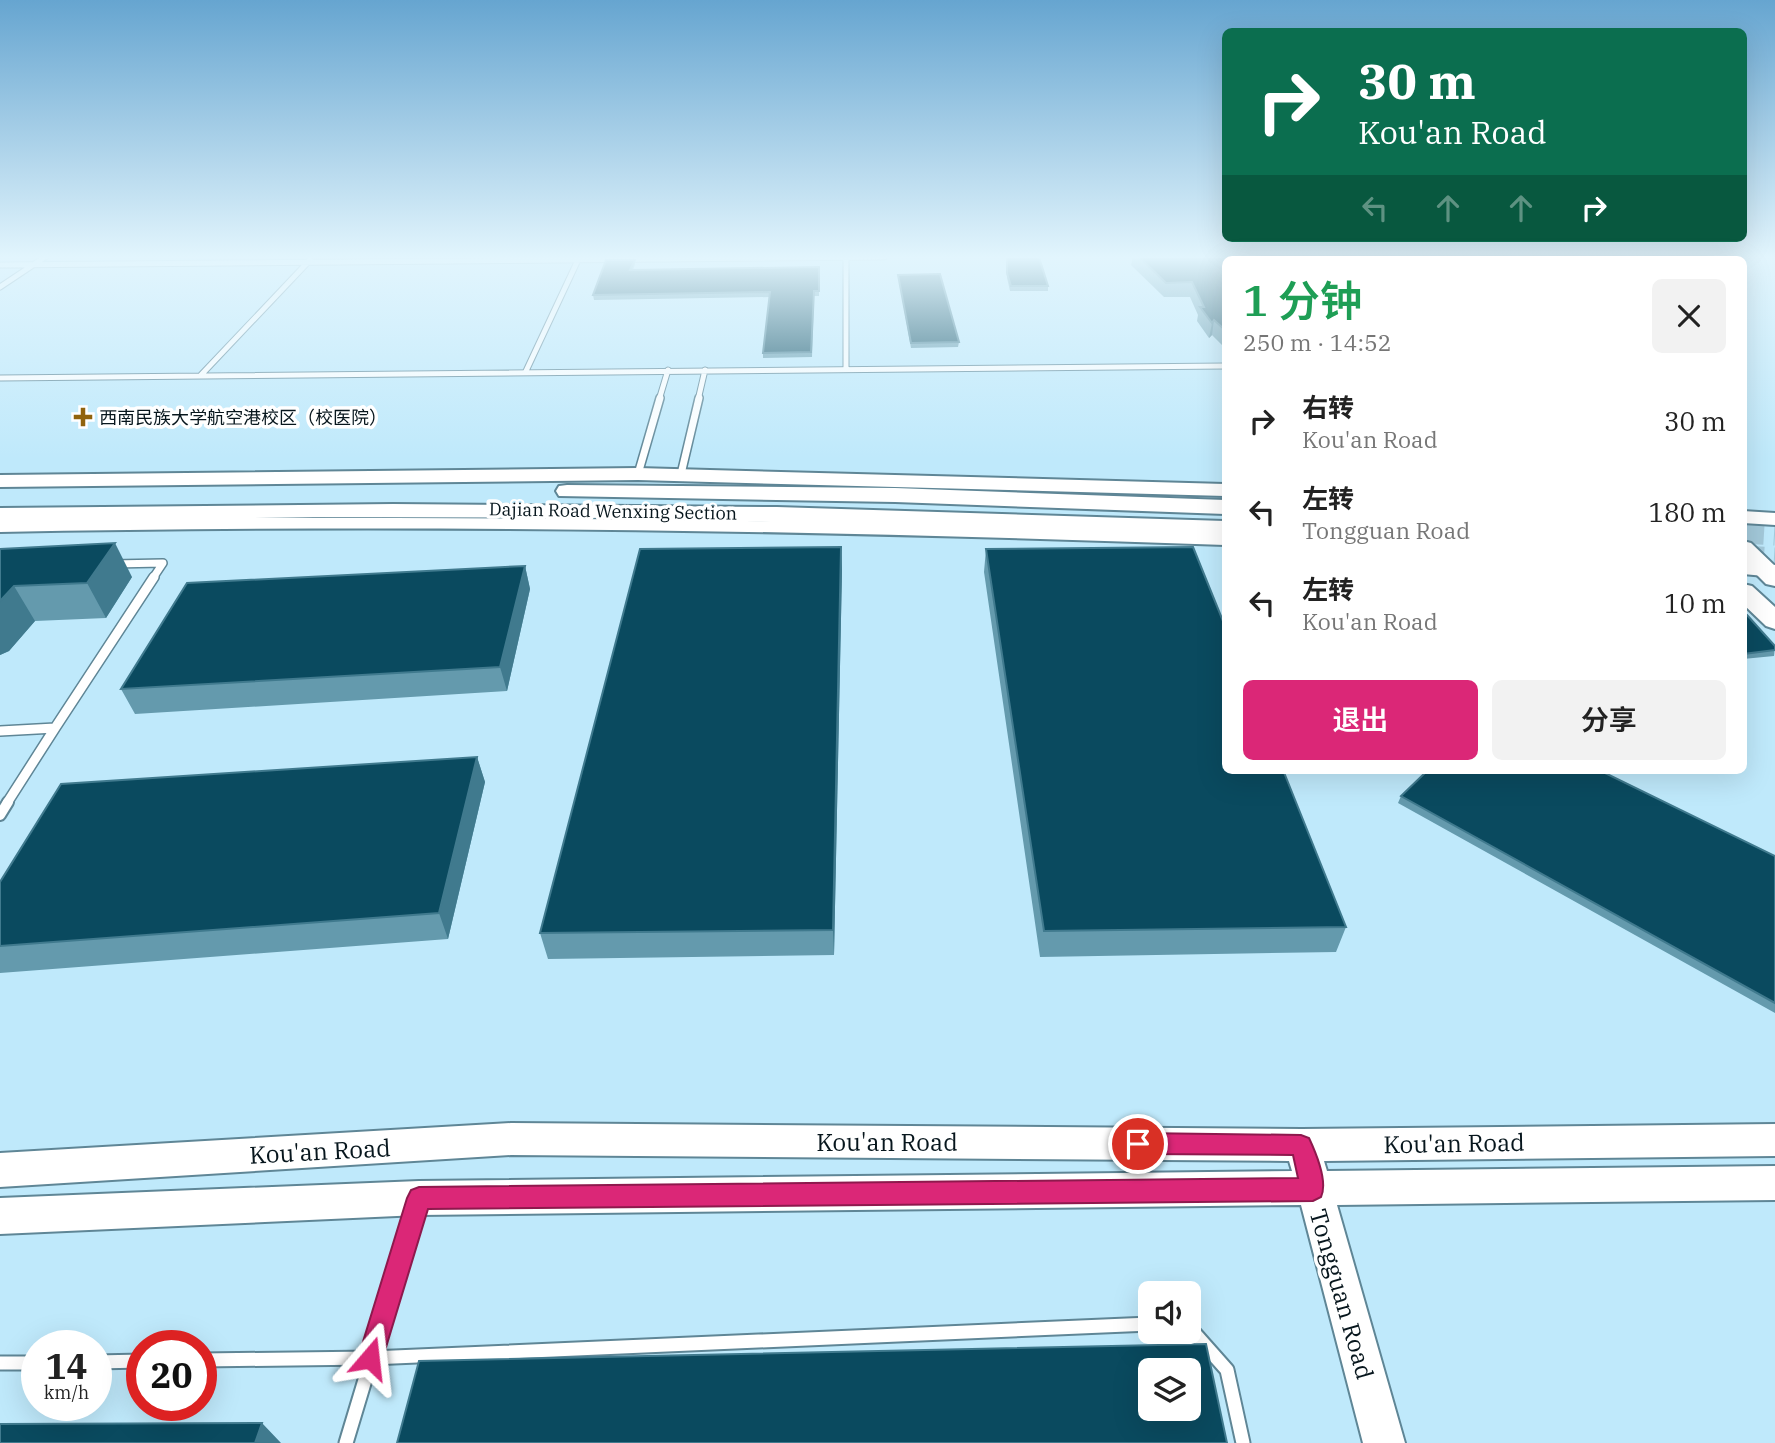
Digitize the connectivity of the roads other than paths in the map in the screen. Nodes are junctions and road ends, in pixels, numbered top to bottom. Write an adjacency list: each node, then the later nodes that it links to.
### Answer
1 (249, 324): 9 (lane)
2 (548, 324): 8 (lane)
3 (846, 324): 5 (lane)
4 (1222, 366): 5 (lane)
5 (846, 369): 7 (lane)
6 (668, 370): 7 (lane); 8 (lane); 11 (lane)
7 (705, 370): 12 (lane)
8 (526, 371): 9 (lane)
9 (201, 375): 10 (lane)
10 (0, 378)
11 (638, 474): 12 (street); 13 (street)
12 (681, 474): 14 (street)
13 (0, 481)
14 (1222, 490)
15 (0, 497): 16 (main road, Dajian Road Wenxing Section)
16 (1222, 507)
17 (0, 515): 21 (main road, Dajian Road Wenxing Section)
18 (1747, 517): 19 (street)
19 (1775, 519)
20 (0, 526): 22 (street)
21 (1222, 528)
22 (1222, 539)
23 (1747, 552): 25 (main road)
24 (109, 564): 28 (lane)
25 (1765, 572)
26 (1747, 595): 27 (main road)
27 (1775, 621)
28 (55, 728): 29 (lane); 30 (lane)
29 (0, 731)
30 (0, 815)
31 (1775, 1140): 32 (street, Kou'an Road)
32 (1301, 1145): 33 (street, Kou'an Road); 35 (street, Tongguan Road)
33 (0, 1170)
34 (1775, 1183): 35 (street, Kou'an Road)
35 (1313, 1189): 36 (street, Kou'an Road); 46 (street, Tongguan Road)
36 (419, 1198): 37 (street, Kou'an Road); 40 (lane)
37 (0, 1216)
38 (1138, 1325): 40 (lane)
39 (1201, 1341): 45 (lane)
40 (370, 1358): 41 (lane); 44 (lane)
41 (217, 1360)
42 (0, 1363): 43 (lane)
43 (21, 1363)
44 (346, 1443)
45 (1243, 1443)
46 (1384, 1443)

